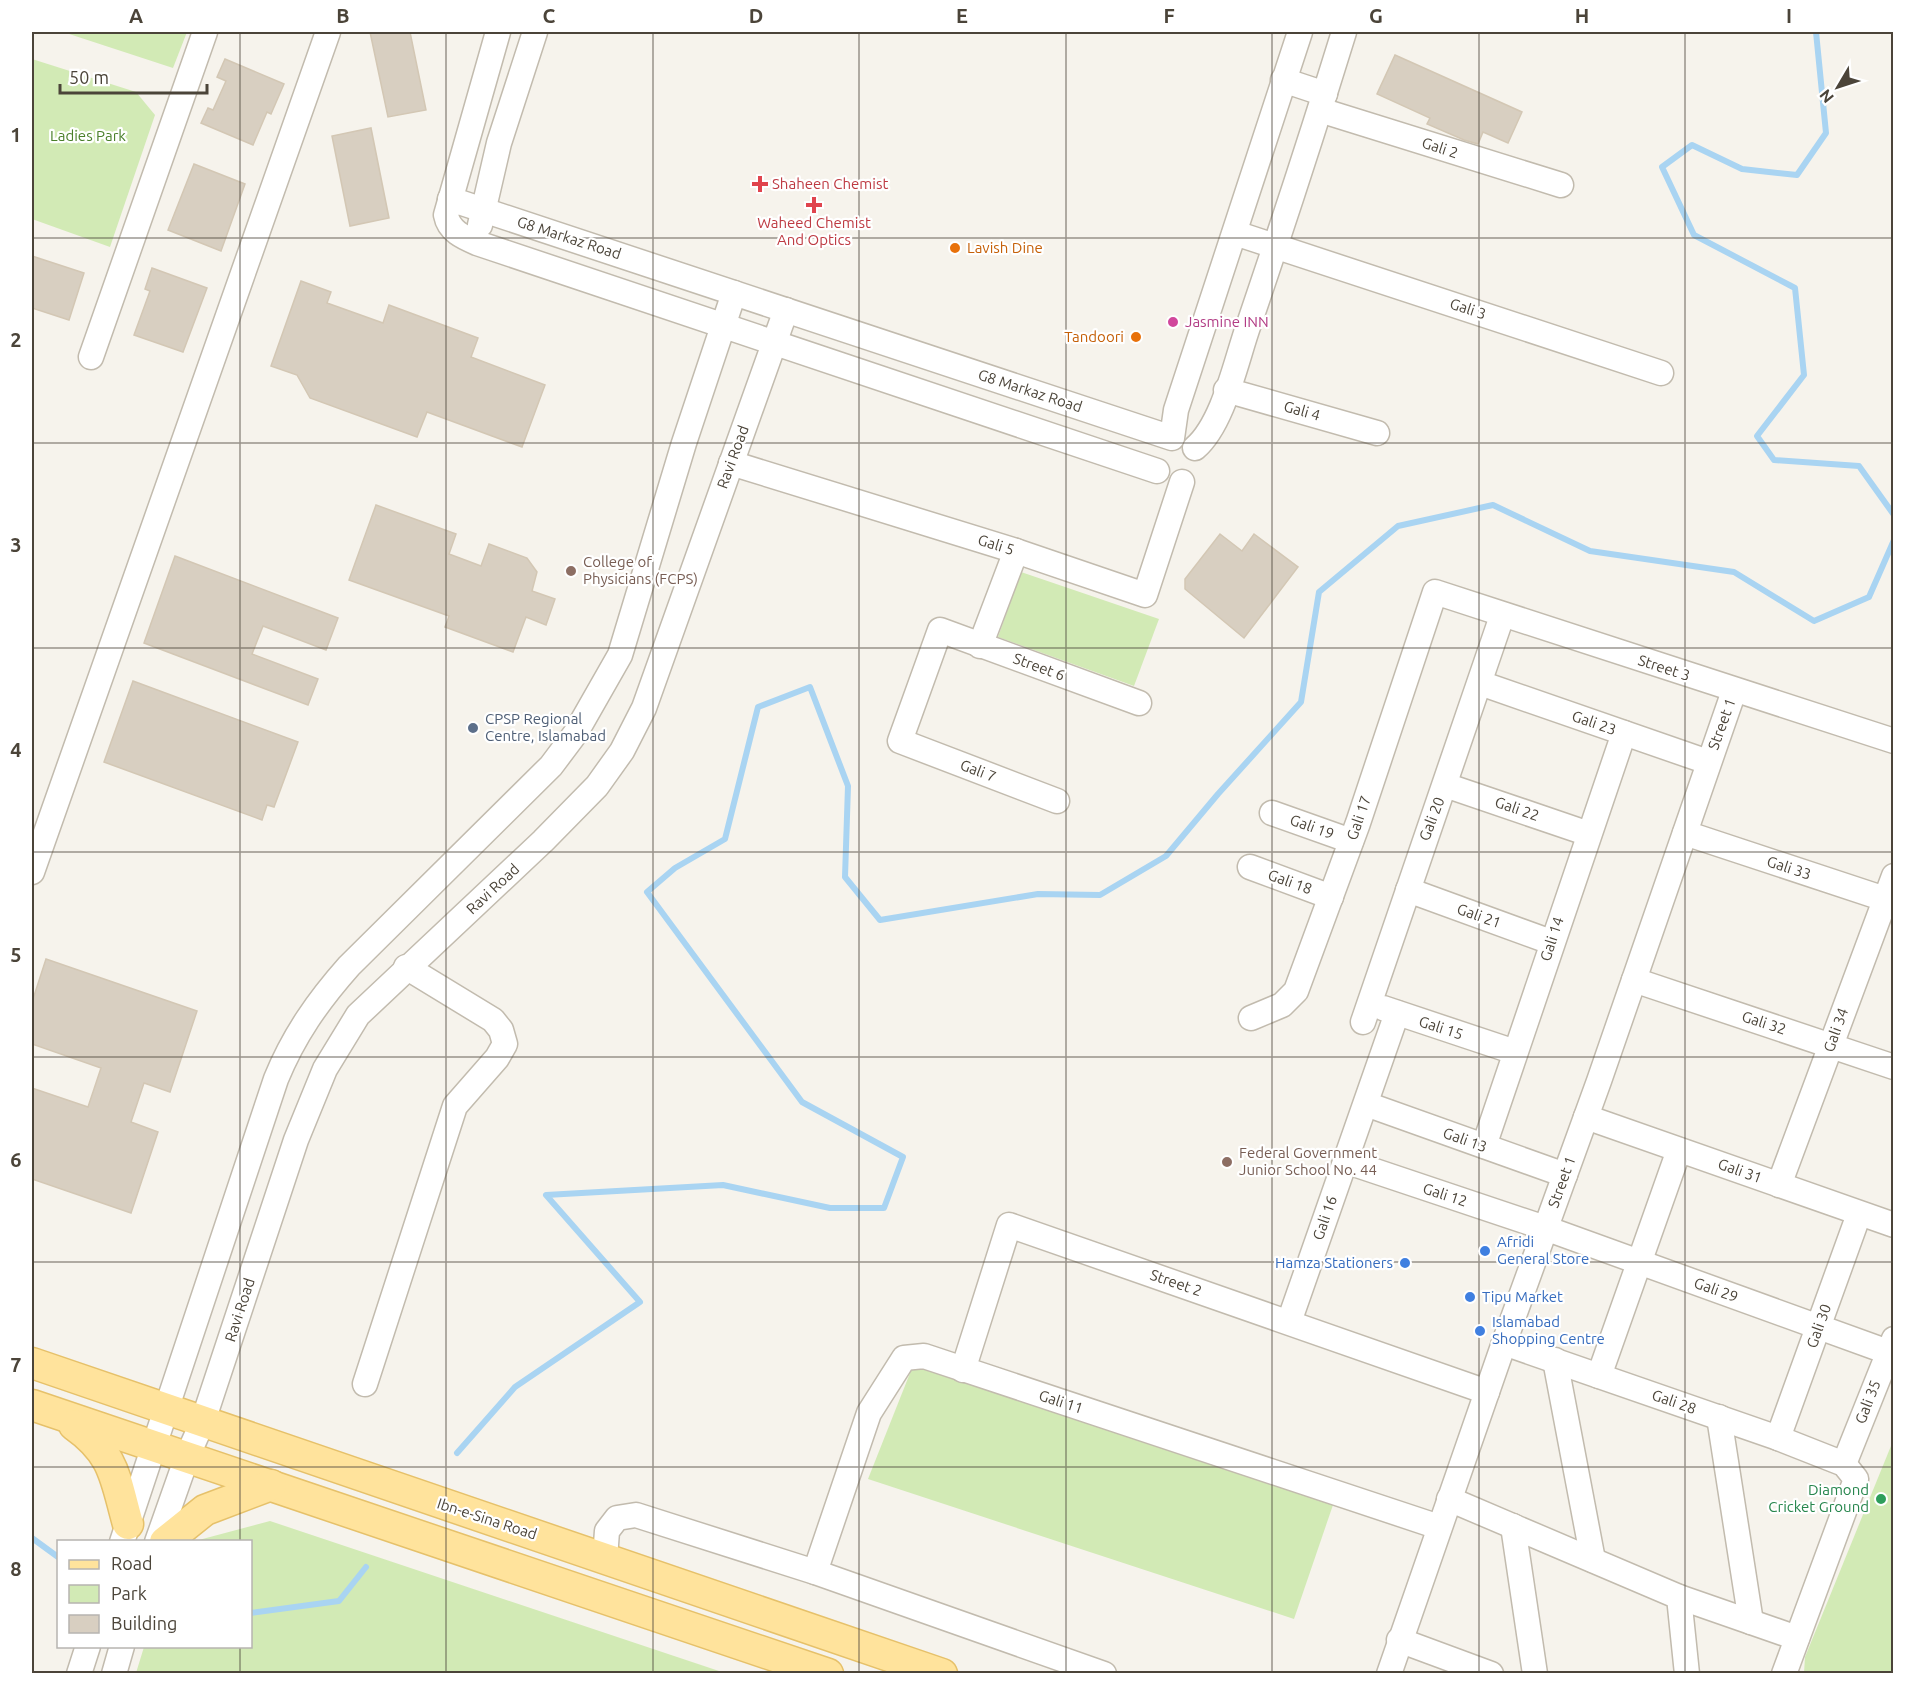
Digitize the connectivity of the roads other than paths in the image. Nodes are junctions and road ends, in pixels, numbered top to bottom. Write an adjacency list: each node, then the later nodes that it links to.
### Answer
1 (205, 32): 19 (street)
2 (328, 32): 46 (street)
3 (498, 32): 10 (street)
4 (535, 32): 11 (street)
5 (1300, 32): 7 (street)
6 (1344, 32): 8 (street)
7 (1283, 80): 8 (street, Gali 2); 12 (street)
8 (1322, 102): 9 (street, Gali 2); 14 (street)
9 (1561, 185)
10 (450, 199): 11 (street, G8 Markaz Road); 13 (street)
11 (483, 210): 13 (street); 15 (street, G8 Markaz Road)
12 (1235, 232): 14 (street, Gali 3); 23 (street)
13 (477, 243): 17 (street)
14 (1275, 247): 20 (street, Gali 3); 21 (street)
15 (734, 293): 16 (street, G8 Markaz Road); 17 (street)
16 (786, 310): 18 (street, Ravi Road); 23 (street, G8 Markaz Road)
17 (723, 325): 18 (street); 82 (street)
18 (775, 344): 25 (street, Ravi Road); 26 (street)
19 (91, 357)
20 (1661, 373)
21 (1226, 390): 22 (street, Gali 4); 24 (street)
22 (1377, 433)
23 (1172, 438): 24 (street); 26 (street)
24 (1195, 448): 27 (street)
25 (731, 463): 28 (street, Gali 5); 52 (street, Ravi Road)
26 (1157, 471): 27 (street)
27 (1182, 482): 28 (street, Gali 5)
28 (1016, 551): 31 (street)
29 (1435, 592): 30 (street, Street 3); 44 (street, Gali 17)
30 (1502, 616): 32 (street, Gali 20); 33 (street, Street 3)
31 (980, 646): 34 (street, Street 6); 36 (street, Street 6)
32 (1480, 683): 35 (street, Gali 23); 39 (street, Gali 20)
33 (1734, 691): 37 (street, Street 3); 38 (street, Street 1)
34 (1139, 703)
35 (1624, 733): 38 (street, Gali 23); 43 (street, Gali 14)
36 (900, 741): 40 (street, Gali 7)
37 (1893, 741)
38 (1708, 762): 42 (street, Street 1)
39 (1445, 785): 43 (street, Gali 22); 48 (street, Gali 20)
40 (1057, 801)
41 (1272, 813): 44 (street, Gali 19)
42 (1685, 833): 50 (street, Gali 33); 53 (street, Street 1)
43 (1589, 834): 51 (street, Gali 14)
44 (1351, 841): 49 (street, Gali 17)
45 (1250, 867): 49 (street, Gali 18)
46 (32, 872)
47 (1893, 876): 50 (street, Gali 34)
48 (1408, 890): 51 (street, Gali 21); 54 (street, Gali 20)
49 (1331, 897): 56 (street, Gali 17)
50 (1889, 901): 57 (street, Gali 34)
51 (1551, 942): 58 (street, Gali 14)
52 (406, 967): 79 (street); 84 (street, Ravi Road)
53 (1634, 980): 57 (street, Gali 32); 61 (street, Street 1)
54 (1365, 1013): 55 (street, Gali 15)
55 (1397, 1013): 58 (street, Gali 15); 60 (street, Gali 16)
56 (1251, 1018)
57 (1830, 1046): 59 (street, Gali 32); 66 (street, Gali 34)
58 (1515, 1052): 62 (street, Gali 14)
59 (1893, 1067)
60 (1366, 1104): 62 (street, Gali 13); 64 (street, Gali 16)
61 (1587, 1117): 63 (street, Gali 31); 65 (street, Street 1)
62 (1484, 1146): 65 (street, Gali 13)
63 (1679, 1150): 66 (street, Gali 31); 70 (street)
64 (1345, 1161): 69 (street, Gali 12); 71 (street, Gali 16)
65 (1565, 1175): 69 (street, Street 1)
66 (1779, 1185): 67 (street, Gali 31)
67 (1859, 1214): 68 (street, Gali 31); 72 (street, Gali 30)
68 (1893, 1225)
69 (1545, 1228): 70 (street, Gali 29); 73 (street, Street 1)
70 (1639, 1263): 72 (street, Gali 29); 78 (street)
71 (1289, 1322): 77 (street, Street 2); 80 (street, Street 2)
72 (1819, 1327): 74 (street, Gali 29); 85 (street, Gali 30)
73 (1504, 1342): 75 (street, Gali 28); 80 (street, Street 1)
74 (1891, 1346): 88 (street, Gali 35)
75 (1555, 1360): 78 (street, Gali 28); 97 (street)
76 (32, 1363): 82 (main road, Ibn-e-Sina Road)
77 (963, 1370): 92 (street, Gali 11); 98 (street, Gali 11)
78 (1599, 1376): 83 (street, Gali 28)
79 (365, 1384)
80 (1487, 1392): 90 (street, Street 1)
81 (45, 1409): 86 (main road); 93 (main road)
82 (167, 1410): 84 (main road, Ibn-e-Sina Road); 86 (street)
83 (1719, 1418): 85 (street, Gali 28); 100 (street)
84 (203, 1421): 87 (street, Ravi Road); 96 (main road, Ibn-e-Sina Road)
85 (1778, 1438): 88 (street, Gali 28)
86 (153, 1447): 87 (main road); 93 (street)
87 (187, 1457): 89 (main road); 94 (street, Ravi Road)
88 (1844, 1464): 101 (street)
89 (271, 1485): 95 (main road); 107 (main road)
90 (1449, 1499): 91 (street); 92 (street, Street 1)
91 (1513, 1526): 97 (street); 112 (street)
92 (1439, 1527): 102 (street, Street 1)
93 (125, 1533)
94 (158, 1540)
95 (168, 1540)
96 (605, 1558): 98 (street); 108 (main road, Ibn-e-Sina Road)
97 (1593, 1560): 99 (street)
98 (815, 1572): 109 (street)
99 (1679, 1597): 100 (street); 113 (street)
100 (1751, 1622): 101 (street)
101 (1797, 1638): 114 (street)
102 (1400, 1640): 110 (street, Street 1); 111 (street)
103 (88, 1648): 105 (street)
104 (122, 1648): 106 (street)
105 (79, 1674)
106 (114, 1674)
107 (828, 1674)
108 (942, 1674)
109 (1104, 1674)
110 (1389, 1674)
111 (1491, 1674)
112 (1535, 1674)
113 (1687, 1674)
114 (1784, 1674)

